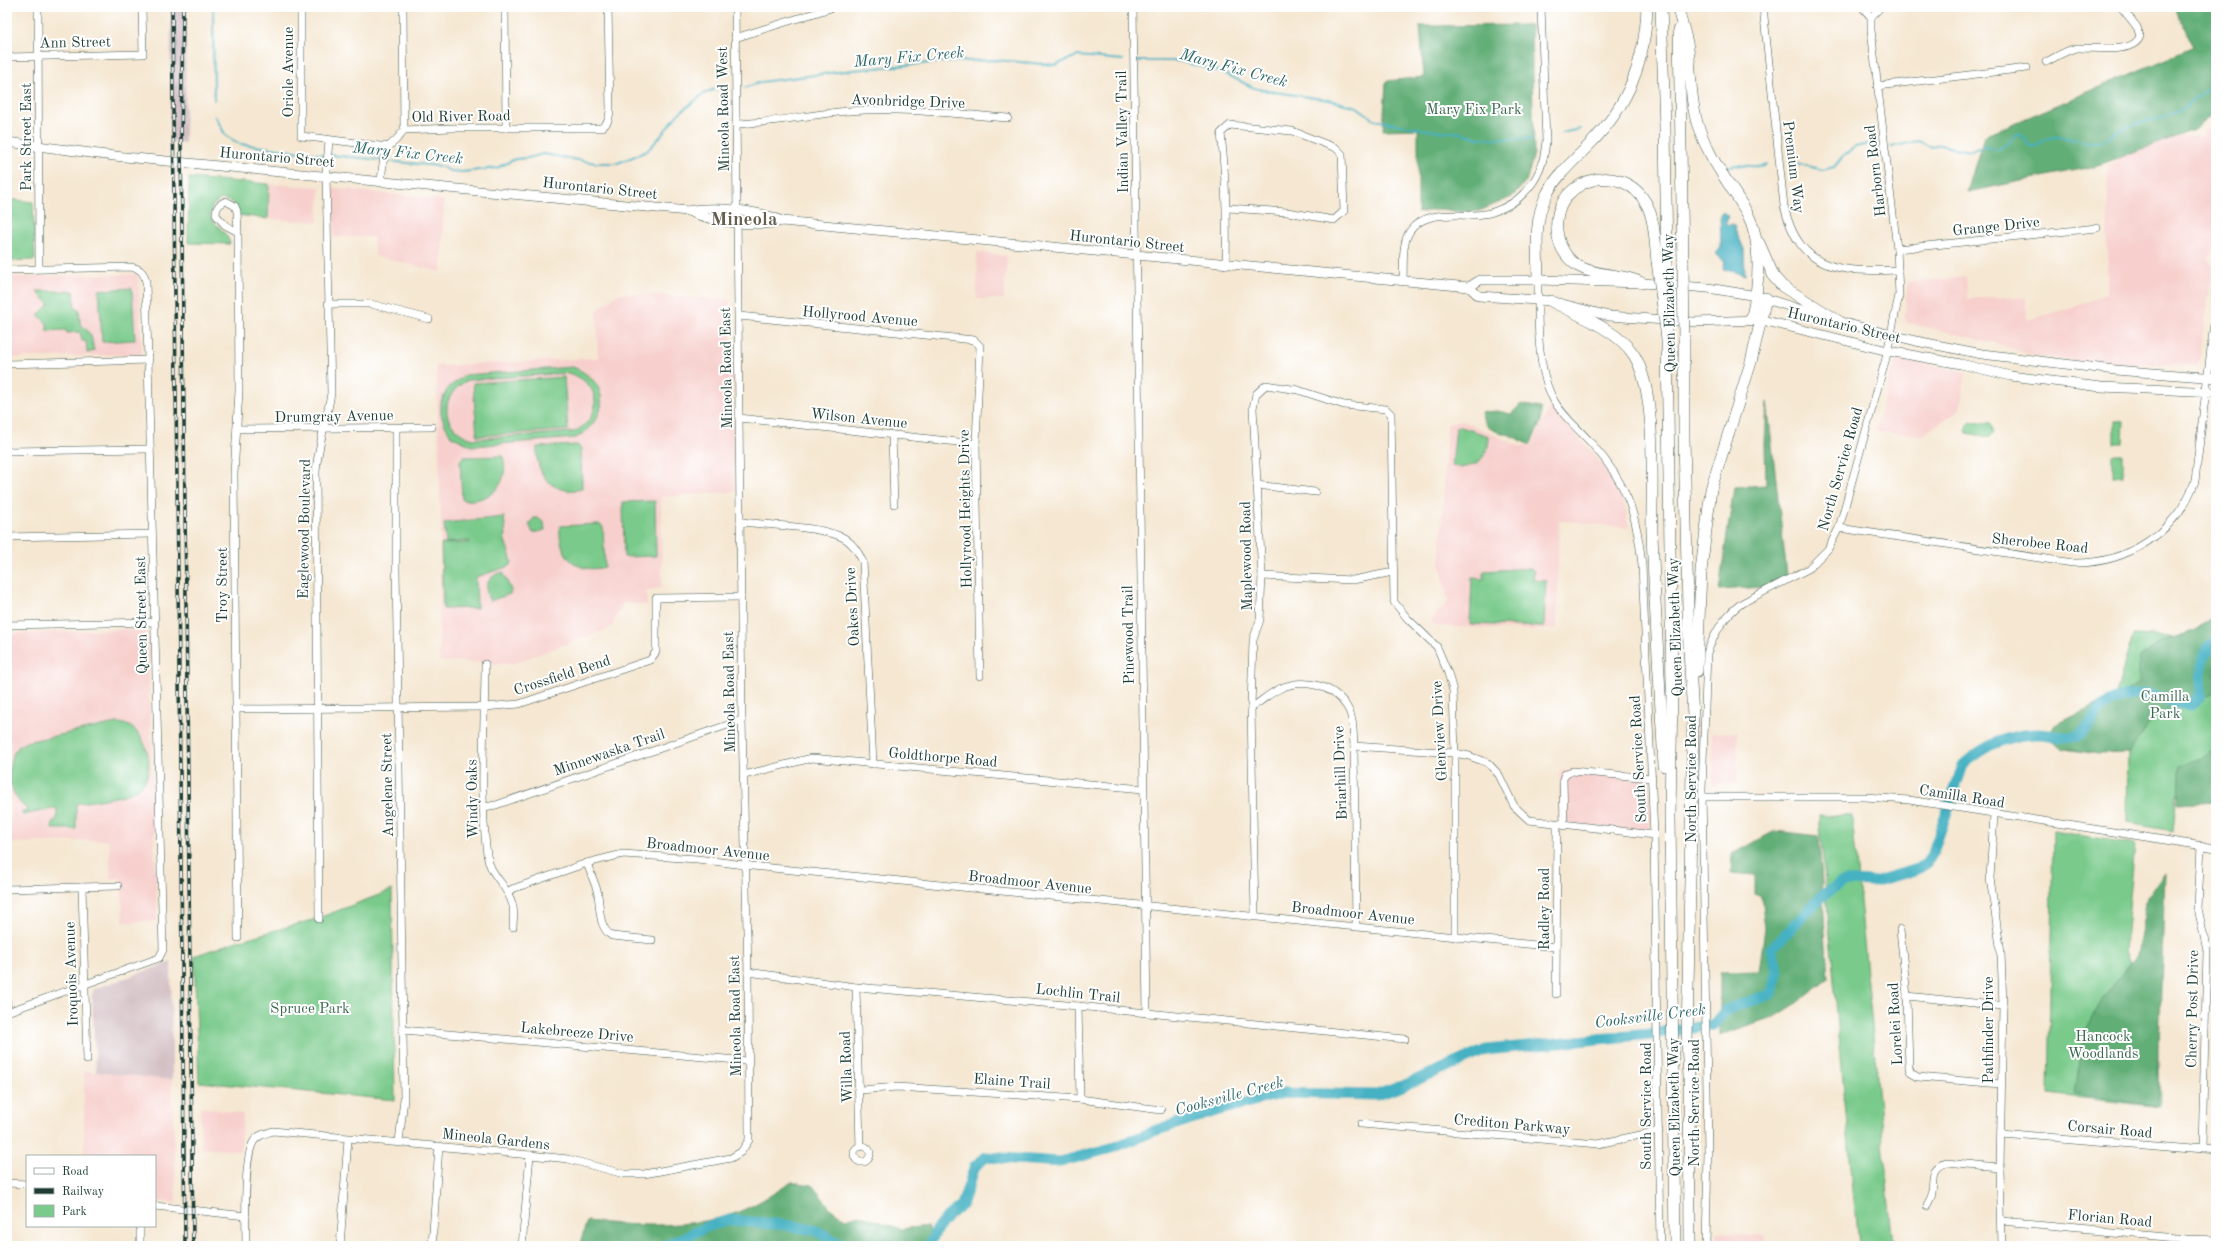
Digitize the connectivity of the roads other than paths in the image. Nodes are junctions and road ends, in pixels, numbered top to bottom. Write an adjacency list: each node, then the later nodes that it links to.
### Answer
1 (38, 7): 20 (street, Park Street East)
2 (142, 7): 20 (street, Ann Street)
3 (301, 7): 29 (street, Oriole Avenue)
4 (403, 7): 28 (street)
5 (505, 7): 27 (street)
6 (608, 7): 27 (street, Old River Road)
7 (735, 7): 19 (street, Mineola Road West)
8 (834, 7): 19 (street)
9 (1133, 7): 44 (street, Indian Valley Trail)
10 (1541, 7): 51 (street)
11 (1647, 7): 50 (highway)
12 (1661, 7): 45 (highway, Queen Elizabeth Way)
13 (1763, 7): 49 (street, Premium Way)
14 (1862, 7): 18 (street)
15 (1881, 7): 18 (street)
16 (2121, 7): 22 (street)
17 (1679, 10): 42 (highway); 100 (highway, Queen Elizabeth Way, bridge)
18 (1872, 17): 24 (street, Harborn Road)
19 (735, 38): 26 (street, Mineola Road West)
20 (39, 56): 21 (street, Ann Street); 31 (street, Park Street East)
21 (7, 57)
22 (2046, 62)
23 (2027, 68): 24 (street)
24 (1877, 86): 43 (street, Harborn Road)
25 (1008, 118): 26 (street, Avonbridge Drive)
26 (736, 124): 37 (street, Mineola Road West)
27 (506, 128): 28 (street, Old River Road)
28 (404, 130): 32 (street, Old River Road)
29 (329, 141): 32 (street); 33 (street, Eaglewood Boulevard)
30 (7, 142): 31 (main road, Hurontario Street)
31 (40, 146): 33 (main road, Hurontario Street); 47 (street, Park Street East)
32 (384, 146): 34 (street)
33 (326, 176): 34 (main road, Hurontario Street); 57 (street, Eaglewood Boulevard)
34 (381, 181): 36 (main road, Hurontario Street)
35 (1228, 208): 35 (street); 46 (street)
36 (688, 211): 37 (main road, Hurontario Street); 39 (main road, Hurontario Street)
37 (737, 212): 38 (main road, Hurontario Street); 39 (street, Mineola Road West)
38 (782, 221): 39 (main road, Hurontario Street); 44 (main road, Hurontario Street)
39 (737, 222): 59 (street, Mineola Road East)
40 (2097, 228): 43 (street, Grange Drive)
41 (238, 232): 76 (street, Troy Street)
42 (1753, 232): 54 (highway); 62 (highway)
43 (1897, 249): 49 (street, Harborn Road)
44 (1136, 256): 46 (main road, Hurontario Street); 107 (street, Pinewood Trail)
45 (1662, 263): 52 (highway); 111 (highway, Queen Elizabeth Way, bridge)
46 (1226, 265): 51 (main road, Hurontario Street)
47 (39, 268): 48 (street); 66 (street, Queen Street East)
48 (7, 270)
49 (1898, 270): 63 (street, Harborn Road)
50 (1538, 280): 52 (main road, Hurontario Street); 53 (main road, Hurontario Street); 55 (street, South Service Road)
51 (1403, 281): 53 (main road, Hurontario Street)
52 (1642, 283): 54 (main road, Hurontario Street)
53 (1469, 287): 55 (main road, Hurontario Street)
54 (1762, 297): 61 (highway); 62 (main road, Hurontario Street)
55 (1538, 300): 56 (main road, Hurontario Street); 106 (street, South Service Road)
56 (1551, 301): 61 (main road, Hurontario Street); 111 (highway)
57 (328, 304): 60 (street); 74 (street, Eaglewood Boulevard)
58 (2216, 307): 68 (street, Sherobee Road)
59 (739, 316): 64 (street, Hollyrood Avenue); 71 (street, Mineola Road East)
60 (429, 319)
61 (1756, 320): 65 (main road, Hurontario Street); 100 (highway)
62 (1840, 322): 63 (main road, Hurontario Street)
63 (1891, 335): 65 (street, North Service Road); 68 (main road, Hurontario Street)
64 (978, 342): 78 (street, Hollyrood Heights Drive)
65 (1888, 351): 69 (main road, Hurontario Street); 85 (street, North Service Road)
66 (149, 360): 67 (street); 79 (street, Queen Street East)
67 (7, 364)
68 (2212, 377): 69 (street, Sherobee Road)
69 (2206, 391): 70 (main road, Hurontario Street); 85 (street, Sherobee Road)
70 (2216, 392)
71 (739, 418): 77 (street, Wilson Avenue); 84 (street, Mineola Road East)
72 (1392, 422): 81 (street, Maplewood Road); 88 (street, Glenview Drive)
73 (432, 427): 75 (street, Drumgray Avenue)
74 (323, 428): 75 (street, Drumgray Avenue); 76 (street, Drumgray Avenue); 97 (street, Eaglewood Boulevard)
75 (396, 428): 95 (street, Angelene Street)
76 (237, 429): 99 (street, Troy Street)
77 (892, 435): 78 (street, Wilson Avenue); 83 (street)
78 (976, 444): 94 (street, Hollyrood Heights Drive)
79 (150, 449): 80 (street); 86 (street, Queen Street East)
80 (7, 451)
81 (1257, 485): 82 (street); 89 (street, Maplewood Road)
82 (1315, 492)
83 (894, 504)
84 (740, 522): 90 (street, Mineola Road East); 104 (street, Oakes Drive)
85 (1839, 528): 108 (street, North Service Road)
86 (152, 534): 87 (street); 91 (street, Queen Street East)
87 (7, 537)
88 (1393, 572): 89 (street); 103 (street, Glenview Drive)
89 (1262, 576): 98 (street, Maplewood Road)
90 (741, 597): 96 (street, Crossfield Bend); 101 (street, Mineola Road East)
91 (154, 622): 92 (street); 133 (street, Queen Street East)
92 (7, 625)
93 (485, 664): 96 (street, Windy Oaks)
94 (980, 676)
95 (399, 707): 96 (street, Crossfield Bend); 97 (street, Crossfield Bend); 142 (street, Angelene Street)
96 (485, 707): 109 (street, Windy Oaks)
97 (317, 708): 99 (street, Crossfield Bend); 124 (street, Eaglewood Boulevard)
98 (1251, 708): 102 (street, Briarhill Drive); 123 (street, Maplewood Road)
99 (235, 710): 129 (street, Troy Street)
100 (1693, 716): 178 (highway, Queen Elizabeth Way)
101 (742, 720): 105 (street, Mineola Road East); 109 (street, Minnewaska Trail)
102 (1354, 746): 103 (street); 125 (street, Briarhill Drive)
103 (1455, 753): 112 (street); 128 (street, Glenview Drive)
104 (873, 764): 105 (street, Goldthorpe Road); 107 (street, Goldthorpe Road)
105 (744, 776): 117 (street, Mineola Road East)
106 (1652, 778): 112 (street, Radley Road); 113 (street, South Service Road)
107 (1143, 789): 122 (street, Pinewood Trail)
108 (1702, 797): 110 (street, Camilla Road); 179 (street, North Service Road)
109 (484, 807): 121 (street, Windy Oaks)
110 (1994, 814): 114 (street, Camilla Road); 139 (street, Pathfinder Drive)
111 (1670, 816): 177 (highway, Queen Elizabeth Way)
112 (1561, 825): 113 (street); 131 (street, Radley Road)
113 (1654, 835): 151 (street, South Service Road)
114 (2201, 846): 115 (street, Camilla Road); 157 (street, Cherry Post Drive)
115 (2216, 848)
116 (587, 863): 117 (street, Broadmoor Avenue); 121 (street, Broadmoor Avenue); 130 (street)
117 (744, 866): 122 (street, Broadmoor Avenue); 132 (street, Mineola Road East)
118 (118, 886): 119 (street)
119 (82, 887): 120 (street); 133 (street, Iroquois Avenue)
120 (7, 889)
121 (508, 892): 126 (street, Windy Oaks)
122 (1146, 906): 123 (street, Broadmoor Avenue); 141 (street, Pinewood Trail)
123 (1255, 916): 125 (street, Broadmoor Avenue)
124 (319, 919)
125 (1356, 926): 128 (street, Broadmoor Avenue)
126 (513, 927)
127 (1900, 930): 136 (street, Lorelei Road)
128 (1456, 937): 131 (street, Broadmoor Avenue)
129 (238, 938)
130 (652, 940)
131 (1556, 947): 135 (street, Radley Road)
132 (748, 972): 134 (street, Lochlin Trail); 145 (street, Mineola Road East)
133 (84, 985): 140 (street); 144 (street, Iroquois Avenue)
134 (856, 987): 138 (street, Lochlin Trail); 147 (street, Willa Road)
135 (1556, 994)
136 (1907, 996): 139 (street); 146 (street, Lorelei Road)
137 (7, 1002): 140 (street)
138 (1078, 1006): 141 (street, Lochlin Trail); 148 (street)
139 (2003, 1006): 146 (street, Pathfinder Drive)
140 (7, 1012)
141 (1147, 1013): 143 (street, Lochlin Trail)
142 (403, 1030): 145 (street, Lakebreeze Drive); 154 (street, Angelene Street)
143 (1405, 1039)
144 (87, 1060)
145 (748, 1061): 160 (street, Mineola Road East)
146 (2001, 1084): 152 (street, Pathfinder Drive)
147 (860, 1090): 148 (street, Elaine Trail); 156 (street, Willa Road)
148 (1080, 1099): 149 (street, Elaine Trail)
149 (1161, 1110)
150 (1361, 1124): 151 (street, Crediton Parkway)
151 (1659, 1131): 176 (street, South Service Road)
152 (2001, 1133): 157 (street, Corsair Road); 161 (street, Pathfinder Drive)
153 (348, 1138): 154 (street, Mineola Gardens); 166 (street, Mineola Gardens); 173 (street)
154 (399, 1142): 155 (street, Mineola Gardens)
155 (438, 1146): 159 (street, Mineola Gardens); 174 (street)
156 (860, 1147)
157 (2202, 1150): 158 (street, Corsair Road)
158 (2216, 1151)
159 (530, 1155): 160 (street, Mineola Gardens); 175 (street)
160 (736, 1156)
161 (2000, 1168): 165 (street); 167 (street, Pathfinder Drive)
162 (7, 1183): 163 (street)
163 (26, 1184)
164 (156, 1206): 166 (street)
165 (1927, 1206)
166 (246, 1216): 172 (street)
167 (2002, 1222): 170 (street, Florian Road); 180 (street, Pathfinder Drive)
168 (140, 1227): 171 (street)
169 (2216, 1240): 170 (street, Florian Road)
170 (2188, 1242)
171 (140, 1246)
172 (246, 1246)
173 (340, 1246)
174 (432, 1246)
175 (522, 1246)
176 (1660, 1246)
177 (1675, 1246)
178 (1690, 1246)
179 (1706, 1246)
180 (2002, 1246)

